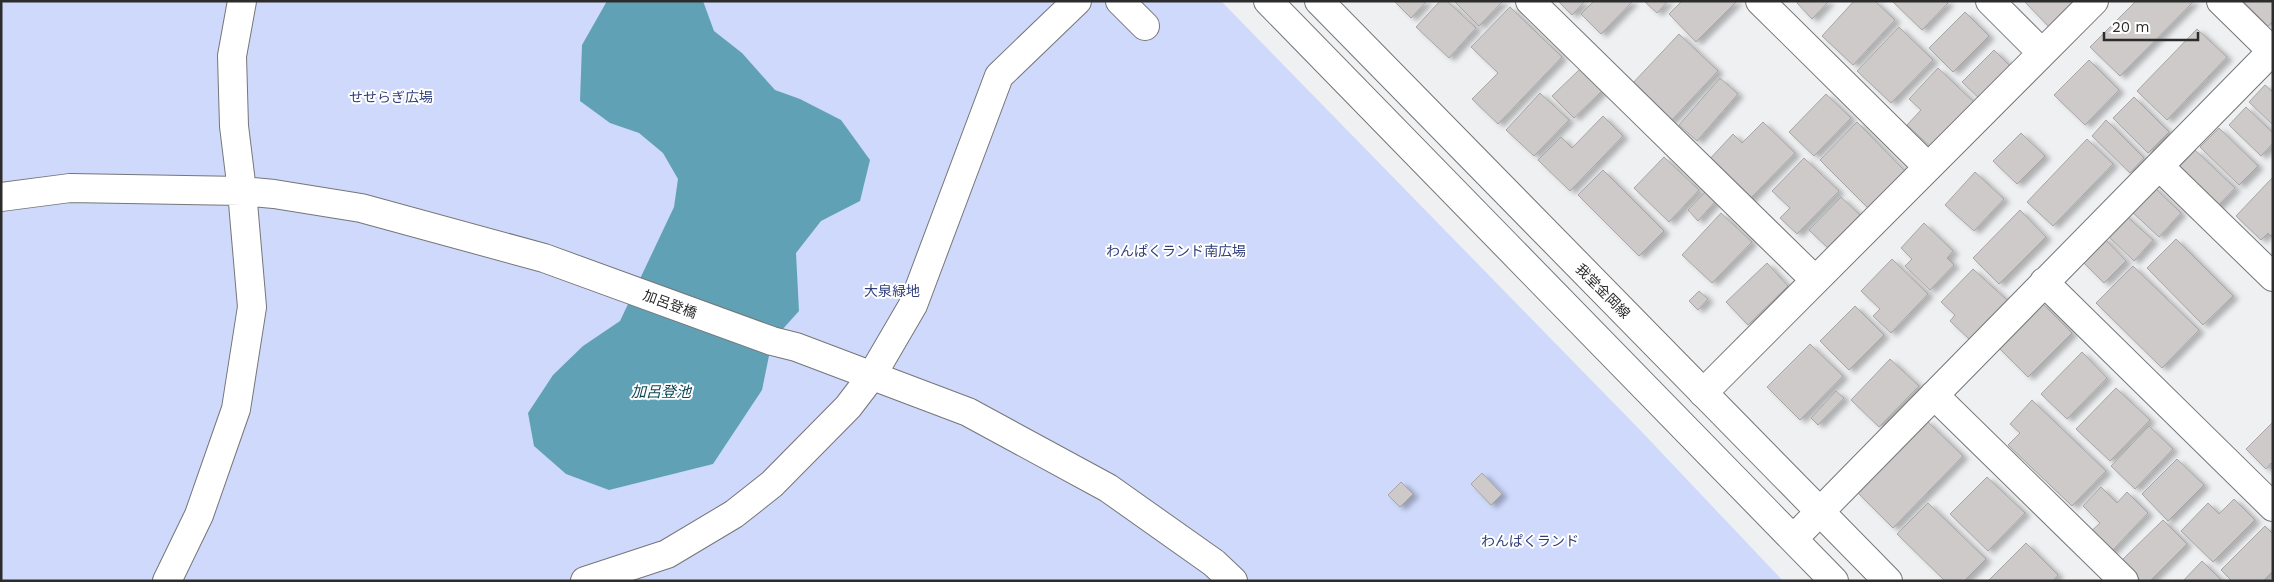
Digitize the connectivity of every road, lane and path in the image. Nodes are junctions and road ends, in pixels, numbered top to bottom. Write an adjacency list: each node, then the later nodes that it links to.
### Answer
1 (242, 1): 16 (street)
2 (1076, 1): 21 (street)
3 (1120, 1): 11 (street)
4 (1268, 1): 26 (street)
5 (1319, 1): 22 (street, 我堂金岡線)
6 (1530, 1): 19 (street)
7 (1760, 1): 15 (street)
8 (1990, 1): 13 (street)
9 (2094, 1): 13 (street)
10 (2221, 1): 12 (street)
11 (1144, 26)
12 (2272, 51): 14 (street)
13 (2042, 52): 15 (street)
14 (2158, 166): 18 (street); 20 (street)
15 (1928, 167): 19 (street)
16 (242, 191): 17 (street, 加呂登橋); 21 (street, 加呂登橋); 27 (street)
17 (1, 197)
18 (2273, 278)
19 (1816, 280): 22 (street)
20 (2044, 282): 23 (street); 24 (street)
21 (871, 377): 28 (street); 29 (street, 加呂登橋)
22 (1703, 393): 25 (street, 我堂金岡線)
23 (1934, 395): 25 (street); 32 (street)
24 (2273, 506)
25 (1821, 512): 26 (street); 31 (street, 我堂金岡線)
26 (1794, 538): 30 (street)
27 (167, 581)
28 (584, 581)
29 (1233, 581)
30 (1834, 581)
31 (1888, 581)
32 (2124, 581)

